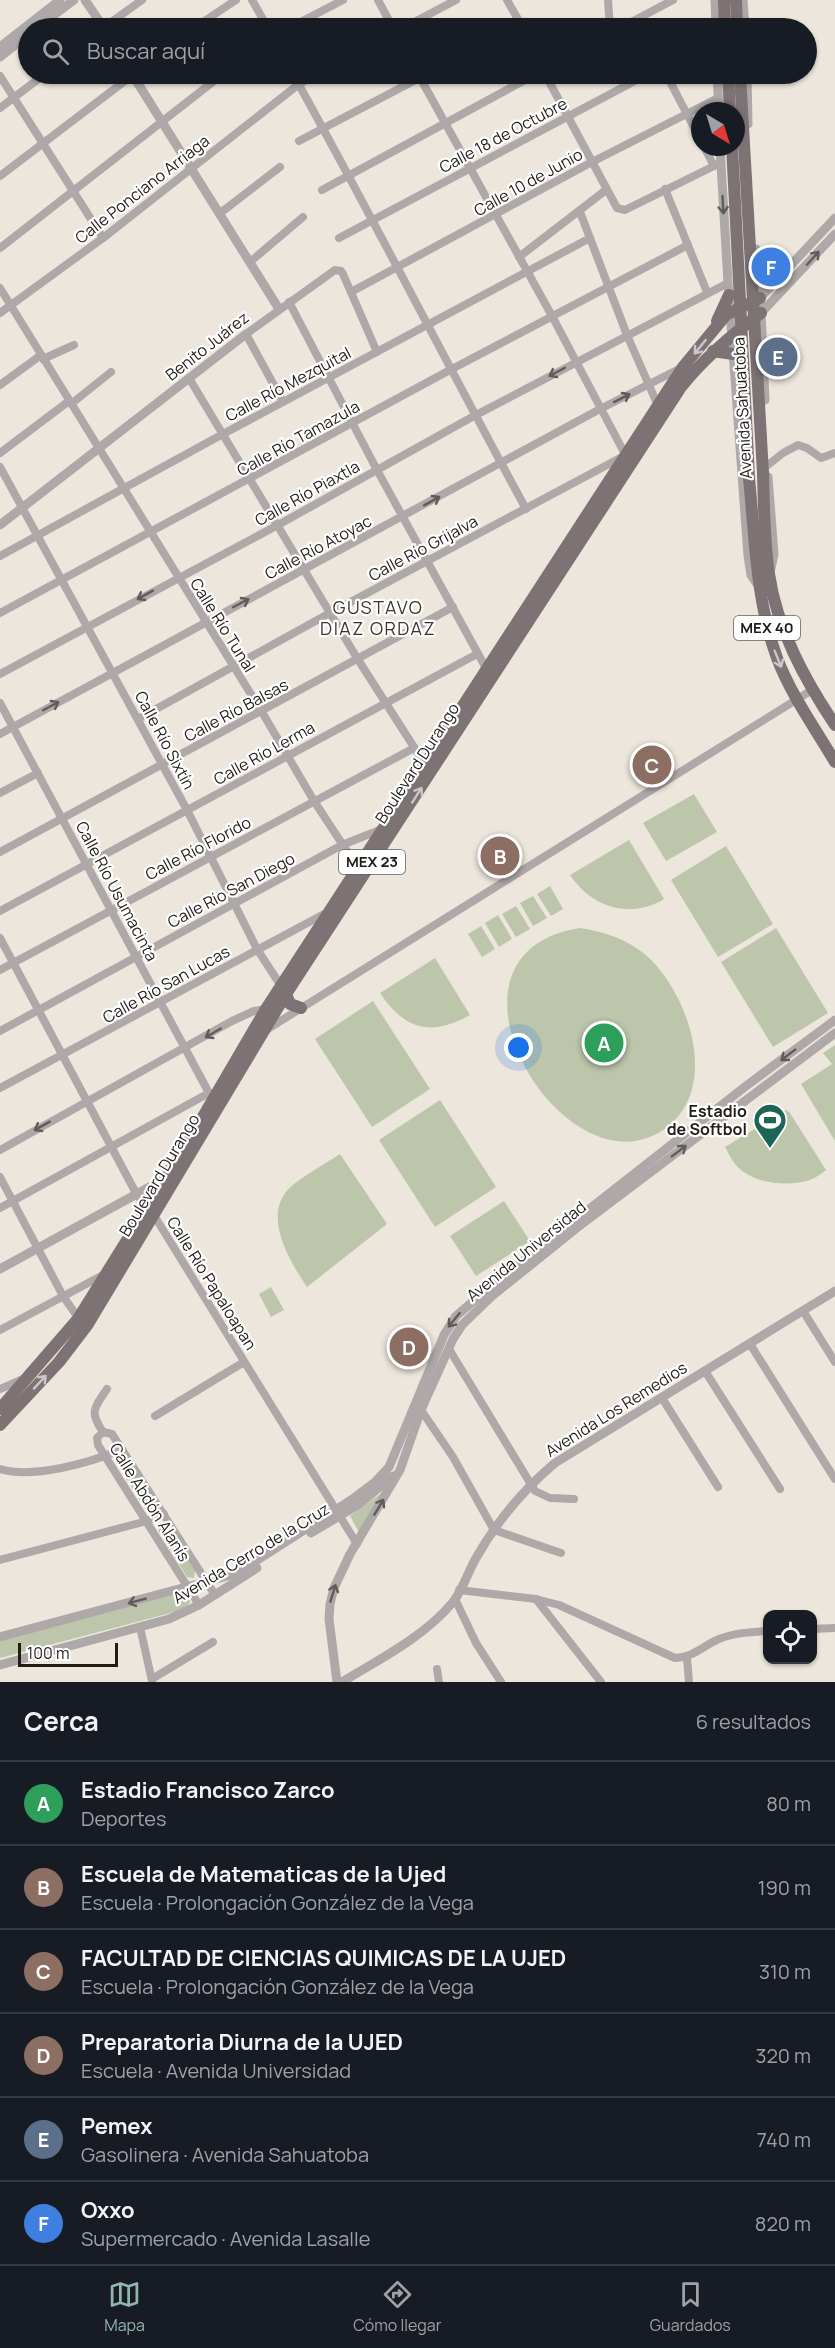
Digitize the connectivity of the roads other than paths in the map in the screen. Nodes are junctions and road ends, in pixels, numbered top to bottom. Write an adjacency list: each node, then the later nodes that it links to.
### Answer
1 (60, 0): 18 (street)
2 (74, 0): 19 (street)
3 (85, 0): 20 (street)
4 (142, 0): 21 (street)
5 (236, 0): 22 (street)
6 (252, 0): 23 (street)
7 (344, 0): 24 (street)
8 (378, 0): 25 (street)
9 (456, 0): 26 (street)
10 (507, 0): 27 (street)
11 (608, 0): 28 (street)
12 (673, 0): 17 (street)
13 (715, 0): 30 (street)
14 (724, 0): 31 (main road)
15 (736, 0): 32 (main road)
16 (743, 0): 33 (street)
17 (662, 3): 29 (street)
18 (37, 18)
19 (50, 18)
20 (97, 18)
21 (118, 18)
22 (209, 18)
23 (262, 18)
24 (308, 18)
25 (388, 18)
26 (422, 18)
27 (515, 18)
28 (609, 18)
29 (640, 18)
30 (716, 18)
31 (725, 18)
32 (737, 18)
33 (744, 18)
34 (18, 33): 36 (street)
35 (18, 43): 37 (street)
36 (0, 47)
37 (0, 57)
38 (0, 76): 54 (street)
39 (32, 84): 54 (street)
40 (120, 84): 68 (street)
41 (139, 84): 63 (street)
42 (210, 84): 63 (street)
43 (299, 84): 66 (street); 76 (street, Calle Ponciano Arriaga)
44 (406, 84): 66 (street)
45 (426, 84): 65 (street)
46 (517, 84): 65 (street)
47 (550, 84): 62 (street)
48 (629, 84): 62 (street, Calle 18 de Octubre)
49 (671, 84): 61 (street)
50 (727, 84): 55 (street)
51 (733, 84): 57 (main road)
52 (735, 84): 147 (main road, Avenida Sahuatoba / MEX 40, bridge)
53 (738, 84): 59 (street)
54 (15, 97): 58 (street); 68 (street)
55 (718, 98): 56 (street); 61 (street, Calle 10 de Junio)
56 (718, 102)
57 (731, 102)
58 (0, 108)
59 (748, 108): 60 (street); 101 (street)
60 (745, 111)
61 (686, 112): 64 (street); 72 (street, Calle 10 de Junio)
62 (567, 116): 72 (street); 75 (street, Calle 18 de Octubre)
63 (161, 120): 76 (street); 80 (street)
64 (691, 122)
65 (444, 123): 75 (street); 78 (street)
66 (324, 129): 67 (street); 78 (street)
67 (299, 141)
68 (42, 143): 77 (street); 80 (street)
69 (711, 156): 73 (street)
70 (718, 156): 73 (street)
71 (732, 156): 149 (main road, Avenida Sahuatoba / MEX 40, bridge)
72 (591, 162): 82 (street); 85 (street, Calle 10 de Junio)
73 (717, 164): 79 (street); 104 (street, one-way to 104)
74 (280, 167): 84 (street)
75 (469, 168): 85 (street); 88 (street, Calle 18 de Octubre)
76 (190, 169): 84 (street); 91 (street, Calle Ponciano Arriaga)
77 (0, 176)
78 (348, 176): 81 (street); 88 (street)
79 (664, 189): 82 (street); 95 (street)
80 (73, 190): 91 (street); 96 (street)
81 (322, 190)
82 (606, 190): 83 (street)
83 (580, 212): 93 (street); 97 (street)
84 (219, 214): 98 (street)
85 (495, 215): 97 (street); 99 (street, Calle 10 de Junio)
86 (303, 217): 98 (street)
87 (835, 218): 90 (street)
88 (372, 221): 92 (street, Calle 18 de Octubre); 99 (street)
89 (835, 234): 94 (street)
90 (818, 236): 94 (street); 107 (street)
91 (103, 238): 109 (street, Calle Ponciano Arriaga)
92 (339, 238)
93 (590, 238): 100 (street, Calle Río Mezquital); 102 (street)
94 (826, 244): 113 (street, one-way to 94)
95 (688, 245): 102 (street, Calle Río Tamazula); 106 (street)
96 (0, 248)
97 (519, 257): 100 (street)
98 (249, 262): 110 (street)
99 (398, 268): 105 (street, Calle 10 de Junio); 115 (street)
100 (527, 273): 114 (street); 115 (street, Calle Río Mezquital)
101 (758, 274): 104 (street); 107 (street)
102 (609, 286): 114 (street, Calle Río Tamazula); 119 (street)
103 (0, 288): 109 (street, Calle Río Tunal)
104 (728, 289): 106 (street, Calle Río Piaxtla); 111 (street); 116 (main road)
105 (351, 292): 108 (street, Benito Juárez); 122 (street)
106 (707, 292): 119 (street, Calle Río Piaxtla)
107 (760, 298): 111 (main road, Boulevard Durango / MEX 23); 113 (street)
108 (289, 302): 110 (street, Benito Juárez); 131 (street)
109 (10, 305): 112 (street, Calle Ponciano Arriaga); 123 (street, Calle Río Tunal)
110 (279, 309): 117 (street, Benito Juárez)
111 (730, 312): 116 (main road, Boulevard Durango / MEX 23); 118 (street)
112 (0, 313)
113 (762, 313): 118 (main road, Boulevard Durango / MEX 23); 127 (street)
114 (552, 316): 125 (street); 128 (street, Calle Río Tamazula)
115 (427, 324): 122 (street, Calle Río Mezquital); 128 (street)
116 (716, 326): 126 (main road, Boulevard Durango / MEX 23, one-way to 126)
117 (246, 334): 130 (street, Benito Juárez); 134 (street)
118 (732, 334): 121 (main road, Boulevard Durango / MEX 23); 124 (street)
119 (627, 335): 125 (street, Calle Río Piaxtla); 132 (street)
120 (74, 345): 123 (street)
121 (713, 351): 124 (main road); 137 (main road, Boulevard Durango / MEX 23)
122 (376, 352): 131 (street, Calle Río Mezquital)
123 (42, 357): 133 (street); 135 (street, Calle Río Tunal)
124 (734, 358): 127 (street); 149 (street)
125 (575, 362): 136 (street); 138 (street, Calle Río Piaxtla, one-way to 138)
126 (683, 367): 132 (street, Calle Río Atoyac); 137 (main road, Boulevard Durango / MEX 23)
127 (763, 367): 147 (street)
128 (450, 370): 138 (street); 139 (street, Calle Río Tamazula)
129 (111, 372): 135 (street)
130 (189, 378): 140 (street); 141 (street, Benito Juárez)
131 (329, 378): 134 (street, Calle Río Mezquital); 139 (street)
132 (648, 384): 136 (street, Calle Río Atoyac, one-way to 132); 137 (street)
133 (0, 385)
134 (283, 402): 140 (street, Calle Río Mezquital)
135 (70, 403): 141 (street, Calle Río Tunal); 142 (street)
136 (600, 409): 144 (street); 145 (street, Calle Río Atoyac)
137 (661, 410): 144 (main road, Boulevard Durango / MEX 23)
138 (474, 416): 145 (street); 148 (street, Calle Río Piaxtla)
139 (352, 423): 148 (street); 150 (street, Calle Río Tamazula)
140 (223, 434): 150 (street); 151 (street, Calle Río Mezquital)
141 (99, 448): 151 (street, Calle Río Tunal); 152 (street, Benito Juárez)
142 (0, 453)
143 (835, 453): 147 (street)
144 (629, 460): 153 (street, Calle Río Grijalva); 173 (main road, Boulevard Durango / MEX 23)
145 (501, 463): 153 (street); 154 (street, Calle Río Atoyac, one-way to 145)
146 (0, 467): 152 (street, Calle Río Sixtín)
147 (765, 469): 149 (street); 175 (main road, Avenida Sahuatoba / MEX 40)
148 (377, 470): 154 (street); 156 (street, Calle Río Piaxtla)
149 (746, 476): 176 (main road, Avenida Sahuatoba / MEX 40, one-way to 176)
150 (251, 479): 156 (street); 157 (street, Calle Río Tamazula)
151 (124, 489): 157 (street, Calle Río Tunal); 158 (street, Calle Río Mezquital)
152 (22, 508): 155 (street, Benito Juárez); 158 (street, Calle Río Sixtín)
153 (526, 509): 160 (street, Calle Río Grijalva)
154 (403, 516): 160 (street); 161 (street, Calle Río Atoyac)
155 (0, 525)
156 (278, 525): 161 (street); 162 (street, Calle Río Piaxtla)
157 (150, 532): 162 (street, Calle Río Tunal); 163 (street, Calle Río Tamazula)
158 (39, 536): 159 (street, Calle Río Mezquital); 163 (street, Calle Río Sixtín)
159 (0, 556)
160 (428, 561): 164 (street); 165 (street, Calle Río Grijalva)
161 (305, 569): 165 (street); 167 (street, Calle Río Atoyac, one-way to 161)
162 (177, 578): 167 (street, Calle Río Tunal); 168 (street, Calle Río Piaxtla, one-way to 168)
163 (62, 581): 166 (street, Calle Río Tamazula); 168 (street, Calle Río Sixtín)
164 (453, 608): 169 (street); 170 (street, Calle Río Balsas)
165 (330, 613): 170 (street); 171 (street, Calle Río Grijalva)
166 (0, 614)
167 (205, 622): 171 (street, Calle Río Tunal); 172 (street, Calle Río Atoyac)
168 (87, 627): 172 (street, Calle Río Sixtín); 174 (street, Calle Río Piaxtla)
169 (477, 654): 173 (street); 177 (street, Calle Río Lerma)
170 (357, 658): 177 (street); 179 (street, Calle Río Balsas)
171 (233, 667): 179 (street, Calle Río Tunal); 180 (street, Calle Río Grijalva)
172 (113, 673): 180 (street, Calle Río Sixtín); 182 (street, Calle Río Atoyac, one-way to 172)
173 (489, 673): 188 (main road, Boulevard Durango / MEX 23)
174 (0, 674)
175 (812, 690): 176 (street); 181 (main road, Avenida Sahuatoba / MEX 40)
176 (797, 699): 186 (main road, Avenida Sahuatoba / MEX 40); 212 (street)
177 (385, 702): 184 (street); 185 (street, Calle Río Lerma)
178 (0, 703): 182 (street, Calle Río Usumacinta)
179 (261, 712): 185 (street, Calle Río Tunal); 187 (street, Calle Río Balsas)
180 (138, 719): 187 (street, Calle Río Sixtín)
181 (835, 725)
182 (14, 726): 183 (street, Calle Río Atoyac); 189 (street, Calle Río Usumacinta)
183 (0, 734)
184 (414, 748): 188 (street); 191 (street, Calle Río Florido)
185 (288, 756): 191 (street, Calle Río Tunal); 192 (street, Calle Río Lerma)
186 (835, 762)
187 (163, 765): 192 (street, Calle Río Sixtín); 193 (street, Calle Río Balsas)
188 (428, 768): 194 (main road, Boulevard Durango / MEX 23); 199 (main road, Boulevard Durango / MEX 23, one-way to 188)
189 (39, 773): 190 (street); 193 (street, Calle Río Usumacinta)
190 (0, 793)
191 (314, 801): 195 (street, Calle Río Tunal); 197 (street, Calle Río Florido)
192 (187, 810): 197 (street, Calle Río Sixtín); 198 (street, Calle Río Lerma)
193 (62, 818): 196 (street, Calle Río Balsas); 198 (street, Calle Río Usumacinta)
194 (382, 829): 195 (street, Calle Río San Diego); 199 (main road, Boulevard Durango / MEX 23)
195 (342, 845): 199 (street, Calle Río Tunal); 200 (street, Calle Río San Diego)
196 (0, 852)
197 (210, 857): 200 (street, Calle Río Sixtín); 202 (street, Calle Río Florido)
198 (86, 864): 202 (street, Calle Río Usumacinta); 203 (street, Calle Río Lerma)
199 (360, 872): 201 (main road, Boulevard Durango / MEX 23); 204 (main road, Boulevard Durango / MEX 23)
200 (234, 903): 206 (street, Calle Río Sixtín); 207 (street, Calle Río San Diego)
201 (345, 904): 204 (street, Calle Río San Lucas); 210 (main road, Boulevard Durango / MEX 23)
202 (112, 910): 207 (street, Calle Río Usumacinta); 208 (street, Calle Río Florido)
203 (0, 911)
204 (328, 912): 206 (street, Calle Río San Lucas); 210 (main road, Boulevard Durango / MEX 23)
205 (0, 938): 208 (street, Calle Río Papaloapan)
206 (257, 949): 210 (street, Calle Río Sixtín); 211 (street, Calle Río San Lucas)
207 (136, 956): 211 (street, Calle Río Usumacinta); 214 (street, Calle Río San Diego)
208 (14, 963): 209 (street, Calle Río Florido); 214 (street, Calle Río Papaloapan)
209 (0, 970)
210 (284, 990): 212 (main road); 213 (main road, Boulevard Durango / MEX 23); 217 (main road, Boulevard Durango / MEX 23)
211 (161, 1001): 219 (street, Calle Río Usumacinta); 220 (street, Calle Río San Lucas)
212 (301, 1008): 217 (street)
213 (266, 1009): 217 (main road, Boulevard Durango / MEX 23); 219 (street, one-way to 219)
214 (38, 1010): 216 (street, Calle Río San Diego); 220 (street, Calle Río Papaloapan)
215 (835, 1020): 224 (street, Avenida Universidad, one-way to 224)
216 (0, 1030)
217 (258, 1033): 222 (main road, Boulevard Durango / MEX 23)
218 (835, 1033): 224 (street, Avenida Universidad)
219 (186, 1048): 222 (street, Calle Río Usumacinta); 223 (street)
220 (63, 1056): 221 (street, Calle Río San Lucas); 223 (street, Calle Río Papaloapan)
221 (0, 1088)
222 (215, 1097): 225 (street); 227 (main road, Boulevard Durango / MEX 23); 229 (main road, Boulevard Durango / MEX 23)
223 (87, 1101): 225 (street, Calle Río Papaloapan); 226 (street, one-way to 226)
224 (703, 1127): 243 (street, Avenida Universidad, one-way to 224); 258 (street, Avenida Universidad, one-way to 258)
225 (111, 1148): 230 (street, Calle Río Papaloapan); 231 (street)
226 (0, 1150)
227 (179, 1175): 229 (street); 233 (main road, Boulevard Durango / MEX 23)
228 (0, 1176): 231 (street)
229 (165, 1179): 230 (street); 233 (main road, Boulevard Durango / MEX 23)
230 (137, 1195): 233 (street, Calle Río Papaloapan); 234 (street)
231 (13, 1202): 232 (street); 234 (street)
232 (0, 1208)
233 (151, 1212): 236 (main road, Boulevard Durango / MEX 23); 240 (main road, Boulevard Durango / MEX 23); 244 (street, Calle Río Papaloapan)
234 (39, 1249): 235 (street); 238 (street)
235 (0, 1269)
236 (106, 1274): 238 (street); 240 (main road, Boulevard Durango / MEX 23)
237 (835, 1291): 239 (street, Avenida Los Remedios)
238 (63, 1296): 240 (street); 241 (street)
239 (803, 1311): 242 (street, Avenida Los Remedios); 245 (street)
240 (83, 1322): 247 (main road, Boulevard Durango / MEX 23); 254 (main road, Boulevard Durango / MEX 23, one-way to 240)
241 (0, 1330)
242 (750, 1344): 246 (street, Avenida Los Remedios); 261 (street)
243 (449, 1349): 252 (street, Avenida Universidad); 262 (street)
244 (244, 1362): 253 (street); 266 (street, Calle Río Papaloapan)
245 (835, 1362)
246 (705, 1371): 250 (street, Avenida Los Remedios); 264 (street)
247 (30, 1376): 248 (street); 251 (main road, Boulevard Durango / MEX 23)
248 (0, 1389)
249 (107, 1389): 255 (street)
250 (662, 1398): 262 (street, Avenida Los Remedios); 263 (street)
251 (0, 1409)
252 (422, 1410): 260 (street, Avenida Universidad); 269 (street)
253 (155, 1416)
254 (1, 1422)
255 (103, 1432): 256 (street, Calle Abdón Alanís); 257 (street, Calle Abdón Alanís)
256 (122, 1449): 257 (street); 267 (street, Calle Abdón Alanís)
257 (106, 1456): 259 (street); 268 (street, Calle Abdón Alanís)
258 (389, 1467): 266 (street, Avenida Cerro de la Cruz)
259 (0, 1469)
260 (400, 1470): 266 (street, Avenida Cerro de la Cruz); 270 (street, Avenida Universidad, one-way to 260)
261 (835, 1479)
262 (531, 1485): 265 (street); 269 (street, Avenida Los Remedios)
263 (718, 1487)
264 (780, 1489)
265 (574, 1499)
266 (338, 1512): 270 (street, Calle Río Papaloapan); 273 (street, Avenida Cerro de la Cruz); 275 (street, Avenida Cerro de la Cruz)
267 (164, 1514): 268 (street); 273 (street, Calle Abdón Alanís)
268 (147, 1521): 272 (street); 274 (street, Calle Abdón Alanís)
269 (494, 1530): 271 (street); 276 (street, Avenida Los Remedios)
270 (357, 1544): 289 (street, Avenida Universidad, one-way to 270)
271 (561, 1553)
272 (0, 1560)
273 (206, 1582): 274 (street, Avenida Cerro de la Cruz); 275 (street, Calle Abdón Alanís)
274 (189, 1587): 278 (street, Calle Abdón Alanís); 283 (street, Avenida Cerro de la Cruz, one-way to 283)
275 (215, 1595): 278 (street, Avenida Cerro de la Cruz)
276 (457, 1595): 277 (street); 289 (street, Avenida Los Remedios); 291 (street)
277 (536, 1599): 285 (street); 292 (street)
278 (199, 1605): 279 (street, Avenida Cerro de la Cruz)
279 (140, 1627): 286 (street, Avenida Cerro de la Cruz); 288 (street)
280 (835, 1628): 281 (street)
281 (817, 1629)
282 (763, 1631): 285 (street)
283 (0, 1637)
284 (213, 1642): 288 (street)
285 (687, 1658): 293 (street)
286 (0, 1665)
287 (437, 1669): 290 (street)
288 (152, 1681)
289 (340, 1682)
290 (439, 1682)
291 (501, 1682)
292 (601, 1682)
293 (689, 1682)

